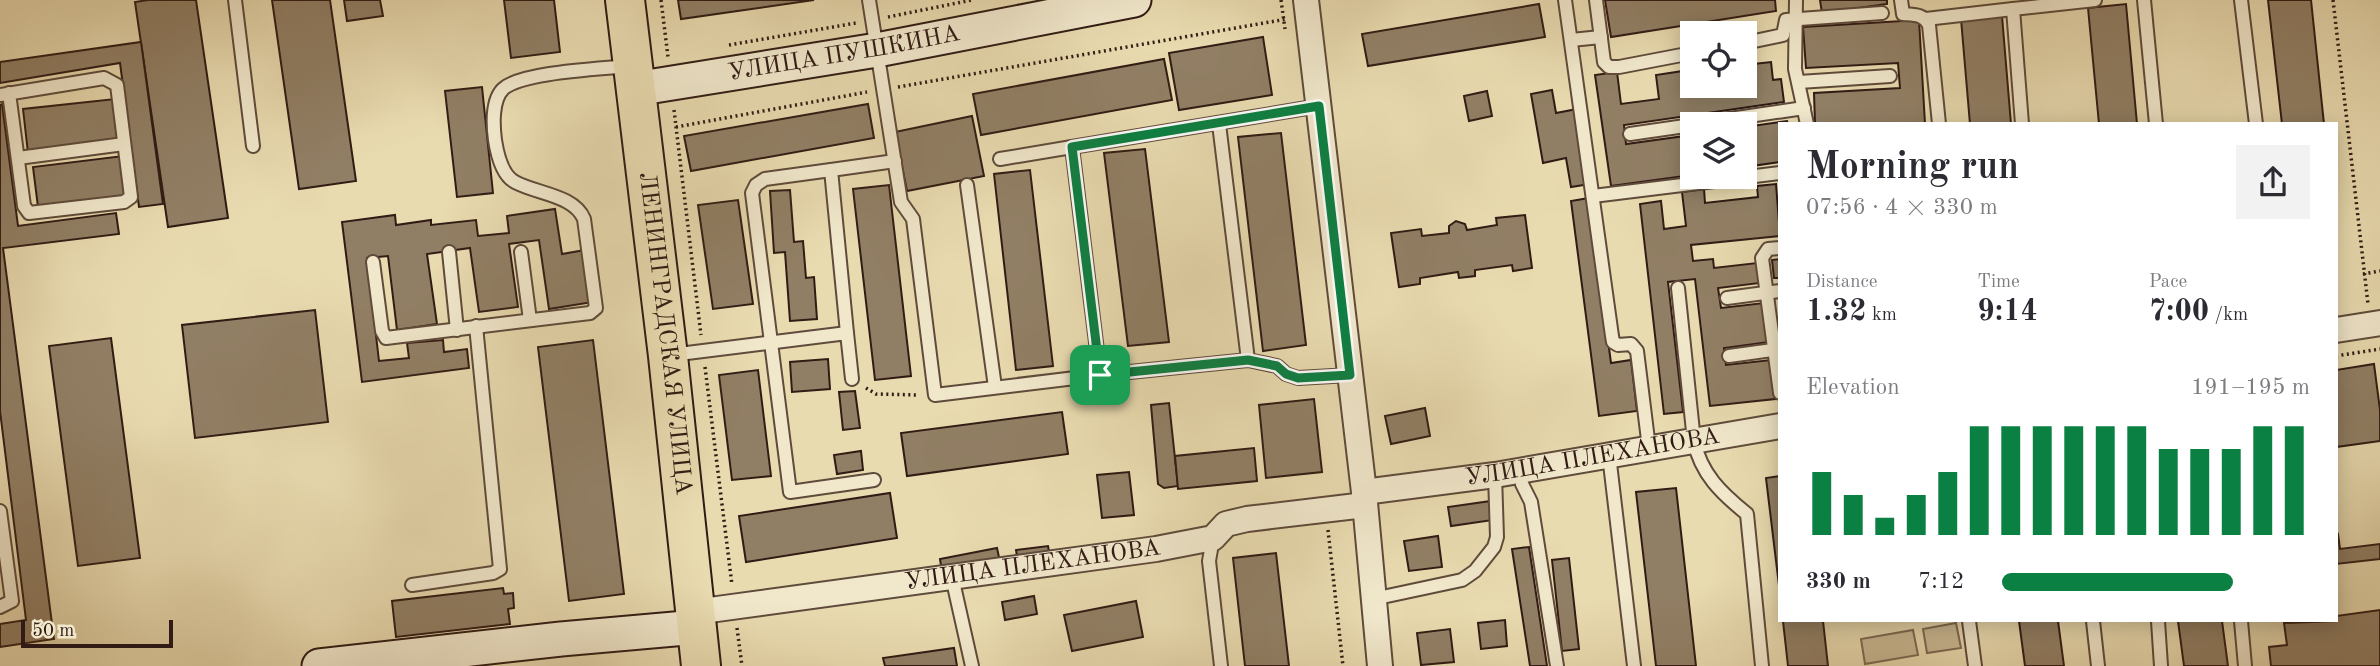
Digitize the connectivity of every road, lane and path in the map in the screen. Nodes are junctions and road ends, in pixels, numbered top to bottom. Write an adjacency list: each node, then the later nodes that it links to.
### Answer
1 (235, 0): 45 (lane)
2 (625, 0): 28 (highway, ЛЕНИНГРАДСКАЯ УЛИЦА)
3 (662, 0): 28 (path)
4 (869, 0): 21 (lane)
5 (972, 0): 21 (path)
6 (1134, 0): 15 (main road, УЛИЦА ПУШКИНА)
7 (1565, 0): 23 (lane)
8 (1596, 0): 22 (lane)
9 (1796, 0): 20 (lane)
10 (1901, 0): 19 (lane)
11 (2095, 0): 17 (lane)
12 (2144, 0): 38 (lane)
13 (2241, 0): 39 (lane)
14 (2333, 0): 59 (path)
15 (1055, 7): 21 (main road, УЛИЦА ПУШКИНА)
16 (1307, 8): 30 (path); 32 (street)
17 (2013, 9): 19 (lane); 37 (lane)
18 (1882, 13): 20 (lane)
19 (1926, 19): 36 (lane)
20 (1796, 20): 24 (lane); 29 (lane)
21 (875, 35): 25 (path); 28 (main road, УЛИЦА ПУШКИНА); 30 (lane)
22 (1601, 37): 23 (lane); 26 (lane)
23 (1571, 40): 53 (lane)
24 (1757, 40)
25 (723, 46)
26 (1680, 55)
27 (1890, 76): 29 (lane)
28 (646, 79): 42 (path); 63 (lane); 72 (highway, ЛЕНИНГРАДСКАЯ УЛИЦА)
29 (1799, 82): 33 (lane)
30 (883, 89): 42 (path); 49 (lane)
31 (4, 94): 44 (lane); 47 (lane)
32 (1319, 106): 40 (lane); 77 (street)
33 (1804, 108): 34 (lane); 35 (lane)
34 (1757, 115)
35 (1807, 122)
36 (1939, 122)
37 (2022, 122)
38 (2156, 122)
39 (2256, 122)
40 (1219, 124): 46 (lane); 75 (lane)
41 (1680, 126): 43 (lane)
42 (676, 127): 72 (path)
43 (1630, 134)
44 (124, 144): 47 (lane); 47 (lane)
45 (253, 146)
46 (1072, 147): 48 (lane); 76 (lane)
47 (18, 158)
48 (1000, 159)
49 (895, 160): 50 (lane); 80 (lane)
50 (831, 170): 68 (lane); 69 (lane)
51 (1778, 173): 53 (lane)
52 (967, 185): 79 (lane)
53 (1593, 196): 83 (lane)
54 (1778, 248): 61 (lane)
55 (449, 252): 66 (lane)
56 (521, 252): 63 (lane)
57 (373, 262): 66 (lane)
58 (2380, 271): 59 (path)
59 (2363, 274): 64 (path)
60 (1678, 288): 82 (lane)
61 (1773, 291): 62 (lane); 71 (lane)
62 (1727, 298)
63 (530, 320): 65 (lane)
64 (2375, 323): 67 (street)
65 (476, 326): 66 (lane); 93 (lane)
66 (457, 330)
67 (2338, 330)
68 (847, 332): 69 (lane); 78 (lane)
69 (772, 342): 72 (lane); 87 (lane)
70 (2380, 349): 74 (path)
71 (1777, 350): 73 (lane)
72 (685, 353): 96 (path); 97 (highway, ЛЕНИНГРАДСКАЯ УЛИЦА)
73 (1729, 356)
74 (2338, 356)
75 (1248, 360): 76 (lane); 77 (lane)
76 (1100, 375): 79 (lane)
77 (1350, 375): 88 (street)
78 (852, 379): 80 (path)
79 (995, 387): 80 (lane)
80 (935, 395)
81 (1778, 426): 82 (street, УЛИЦА ПЛЕХАНОВА)
82 (1694, 441): 83 (street, УЛИЦА ПЛЕХАНОВА); 111 (lane)
83 (1649, 448): 84 (street, УЛИЦА ПЛЕХАНОВА)
84 (1609, 455): 85 (street, УЛИЦА ПЛЕХАНОВА); 110 (lane)
85 (1520, 471): 86 (street, УЛИЦА ПЛЕХАНОВА); 109 (lane)
86 (1495, 475): 88 (street, УЛИЦА ПЛЕХАНОВА); 94 (lane)
87 (874, 480)
88 (1364, 498): 89 (street, УЛИЦА ПЛЕХАНОВА); 94 (street)
89 (1325, 511): 91 (street, УЛИЦА ПЛЕХАНОВА); 107 (path)
90 (0, 512): 95 (lane)
91 (1213, 538): 92 (street, УЛИЦА ПЛЕХАНОВА); 106 (lane)
92 (952, 577): 96 (street, УЛИЦА ПЛЕХАНОВА); 105 (lane)
93 (412, 585)
94 (1373, 599): 108 (street)
95 (0, 607)
96 (735, 607): 97 (street, УЛИЦА ПЛЕХАНОВА); 104 (path)
97 (696, 619): 102 (main road, УЛИЦА ПЛЕХАНОВА); 103 (highway, ЛЕНИНГРАДСКАЯ УЛИЦА)
98 (1969, 622): 112 (lane)
99 (2093, 622): 113 (lane)
100 (2158, 622): 114 (lane)
101 (2241, 622): 115 (lane)
102 (339, 665)
103 (701, 666)
104 (742, 666)
105 (972, 666)
106 (1221, 666)
107 (1343, 666)
108 (1380, 666)
109 (1557, 666)
110 (1634, 666)
111 (1762, 666)
112 (1975, 666)
113 (2098, 666)
114 (2161, 666)
115 (2245, 666)

